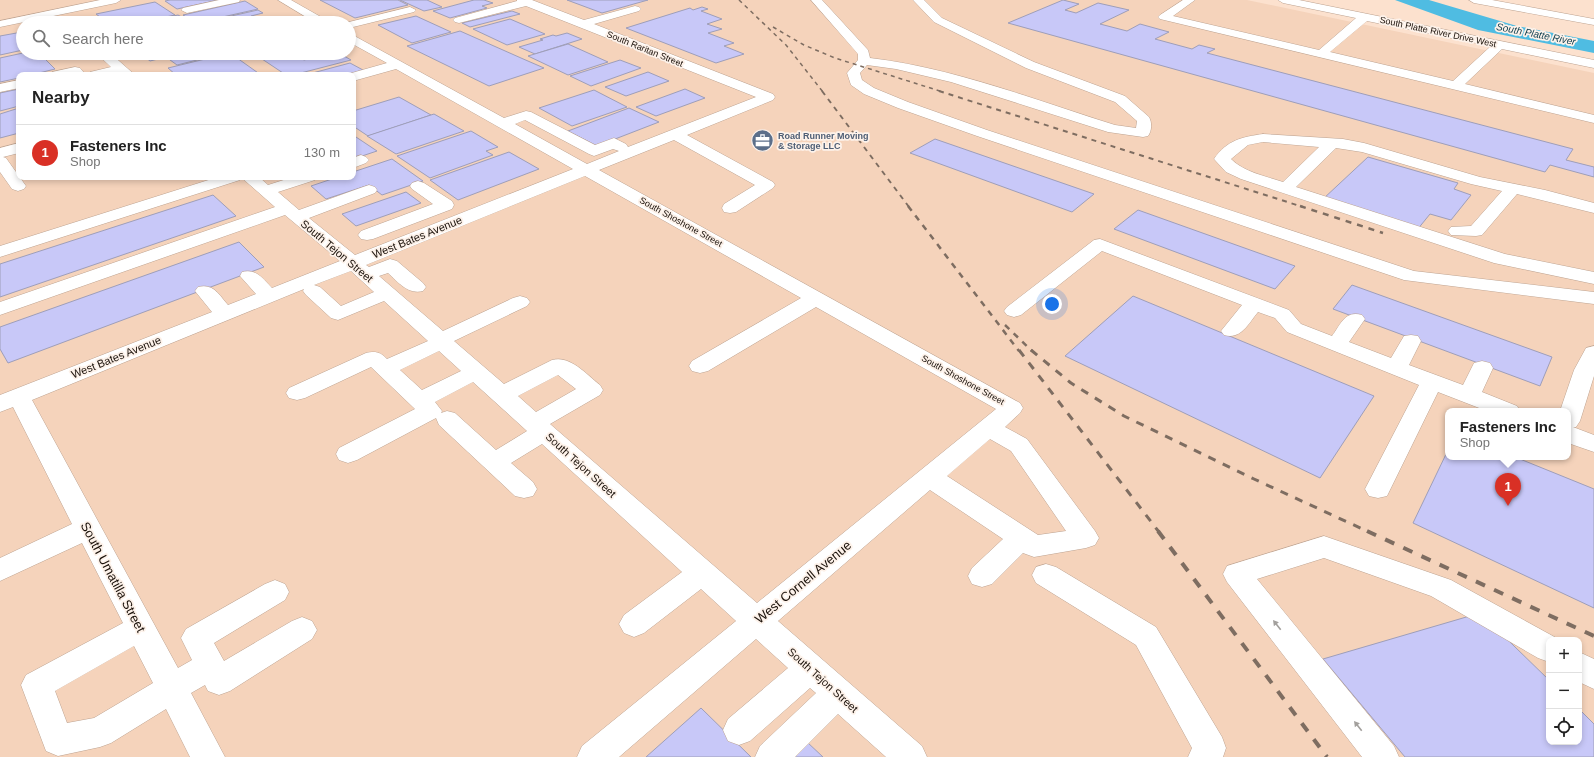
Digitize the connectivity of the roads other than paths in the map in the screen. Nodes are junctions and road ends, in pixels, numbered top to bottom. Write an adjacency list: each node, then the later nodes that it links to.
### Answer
1 (116, 0): 10 (street)
2 (235, 0): 13 (street)
3 (283, 0): 18 (street)
4 (816, 0): 30 (street)
5 (918, 0): 30 (street)
6 (1190, 0): 28 (street)
7 (1283, 0): 19 (street, South Platte River Drive West)
8 (1474, 0): 22 (street)
9 (525, 1): 20 (street); 25 (street, South Raritan Street)
10 (80, 3): 15 (street)
11 (44, 4): 15 (street)
12 (635, 8): 25 (street)
13 (187, 10)
14 (410, 10): 23 (street)
15 (54, 13): 16 (street); 17 (street)
16 (39, 16)
17 (58, 16)
18 (312, 16)
19 (1366, 17): 27 (street, South Platte River Drive West); 28 (street)
20 (459, 20)
21 (16, 21): 24 (street)
22 (1594, 22)
23 (356, 23)
24 (0, 24)
25 (583, 24): 38 (street, South Raritan Street)
26 (356, 41): 31 (street, South Shoshone Street)
27 (1499, 45): 32 (street, South Platte River Drive West); 36 (street)
28 (1322, 54): 36 (street)
29 (110, 60): 33 (street)
30 (864, 61): 75 (street)
31 (398, 64): 34 (street); 40 (street, South Shoshone Street)
32 (1594, 64)
33 (124, 72)
34 (356, 76)
35 (16, 85): 37 (street)
36 (1456, 86): 39 (street)
37 (0, 88)
38 (768, 97): 41 (street, West Bates Avenue)
39 (1594, 119)
40 (503, 123): 44 (street); 47 (street, South Shoshone Street)
41 (674, 134): 44 (street, West Bates Avenue); 57 (street)
42 (16, 143): 45 (street)
43 (1332, 143): 52 (street); 55 (street); 68 (street)
44 (632, 151): 47 (street, West Bates Avenue)
45 (0, 153)
46 (0, 161): 53 (street)
47 (586, 170): 50 (street, South Shoshone Street); 62 (street, West Bates Avenue)
48 (225, 180): 65 (street)
49 (287, 180): 51 (street)
50 (604, 180): 61 (street); 74 (street, South Shoshone Street)
51 (257, 184): 59 (street, South Tejon Street)
52 (1289, 185)
53 (18, 186)
54 (418, 186): 60 (street)
55 (1513, 188): 58 (street); 63 (street)
56 (369, 190): 59 (street)
57 (730, 208)
58 (1594, 208)
59 (291, 213): 66 (street, South Tejon Street); 78 (street)
60 (425, 213): 62 (street); 64 (street)
61 (695, 218)
62 (443, 227): 66 (street, West Bates Avenue)
63 (1457, 231)
64 (366, 235)
65 (0, 252)
66 (359, 269): 69 (street); 72 (street, South Tejon Street); 73 (street, West Bates Avenue)
67 (248, 276): 73 (street)
68 (1594, 278)
69 (416, 287)
70 (205, 291): 80 (street)
71 (313, 291): 72 (street)
72 (387, 293): 83 (street, South Tejon Street)
73 (269, 296): 80 (street, West Bates Avenue)
74 (816, 298): 87 (street); 98 (street, South Shoshone Street)
75 (1594, 298)
76 (520, 302): 83 (street)
77 (1254, 303): 79 (street); 82 (street); 85 (street)
78 (0, 309)
79 (1014, 311)
80 (225, 314): 96 (street, West Bates Avenue)
81 (1355, 319): 85 (street)
82 (1231, 330)
83 (441, 341): 88 (street); 91 (street, South Tejon Street)
84 (1411, 341): 89 (street)
85 (1337, 344): 89 (street)
86 (1594, 353): 100 (street)
87 (700, 366)
88 (384, 368): 93 (street); 97 (street)
89 (1396, 368): 92 (street)
90 (1482, 368): 95 (street)
91 (476, 372): 94 (street, South Tejon Street); 97 (street)
92 (1432, 382): 95 (street); 110 (street)
93 (297, 393)
94 (502, 395): 102 (street, South Tejon Street); 102 (street)
95 (1469, 396): 99 (street)
96 (9, 400): 111 (street, South Umatilla Street)
97 (420, 400): 106 (street)
98 (1012, 408): 103 (street, West Cornell Avenue)
99 (1498, 408)
100 (1571, 412)
101 (447, 419): 107 (street)
102 (539, 427): 107 (street); 114 (street, South Tejon Street)
103 (988, 428): 108 (street, West Cornell Avenue); 112 (street)
104 (1571, 435): 105 (street)
105 (1594, 444)
106 (348, 454)
107 (494, 462): 109 (street)
108 (929, 477): 112 (street); 118 (street, West Cornell Avenue)
109 (524, 489)
110 (1378, 489)
111 (88, 528): 113 (street); 120 (street, South Umatilla Street)
112 (1022, 538): 116 (street)
113 (0, 570)
114 (702, 572): 118 (street, South Tejon Street); 119 (street)
115 (1046, 575): 134 (street)
116 (982, 576)
117 (275, 592): 123 (street)
118 (757, 621): 124 (street, South Tejon Street); 131 (street, West Cornell Avenue)
119 (634, 624)
120 (140, 628): 127 (street, South Umatilla Street); 127 (street)
121 (302, 630): 123 (street)
122 (1546, 647): 135 (street, one-way to 122)
123 (211, 666): 127 (street)
124 (810, 668): 128 (street, South Tejon Street); 129 (street)
125 (1582, 668): 126 (street)
126 (1594, 675)
127 (172, 688): 130 (street, South Umatilla Street)
128 (838, 693): 132 (street); 133 (street, South Tejon Street)
129 (739, 730)
130 (208, 757)
131 (594, 757)
132 (772, 757)
133 (910, 757)
134 (1205, 757)
135 (1382, 757)

